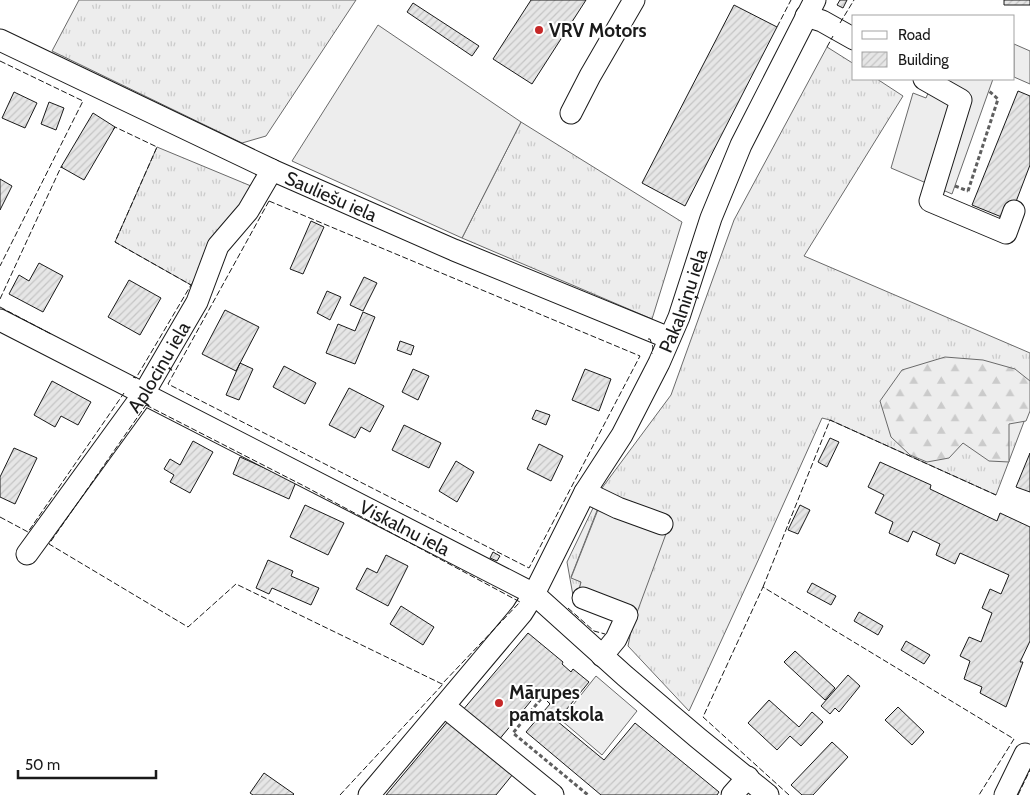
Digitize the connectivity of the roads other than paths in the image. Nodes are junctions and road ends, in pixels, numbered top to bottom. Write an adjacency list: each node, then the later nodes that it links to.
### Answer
1 (634, 0): 6 (street)
2 (811, 8): 3 (street); 10 (street, Pakalniņu iela)
3 (852, 38)
4 (0, 40): 7 (street, Sauliešu iela)
5 (926, 80): 8 (street)
6 (571, 113)
7 (272, 170): 10 (street, Sauliešu iela); 11 (street, Aplociņu iela)
8 (1014, 211)
9 (0, 320): 11 (street, Viskalnu iela)
10 (669, 338): 12 (street, Pakalniņu iela)
11 (144, 393): 14 (street, Aplociņu iela); 15 (street, Viskalnu iela)
12 (585, 492): 13 (street); 15 (street, Pakalniņu iela)
13 (662, 524)
14 (27, 554)
15 (534, 594): 17 (street, Viskalnu iela); 18 (street, Pakalniņu iela)
16 (583, 598): 17 (street)
17 (602, 656): 20 (street, Viskalnu iela)
18 (444, 706): 21 (street, Pakalniņu iela); 22 (street)
19 (1025, 754): 25 (street)
20 (748, 777): 23 (street); 24 (street, Viskalnu iela)
21 (369, 795)
22 (552, 795)
23 (732, 795)
24 (768, 795)
25 (1005, 795)

